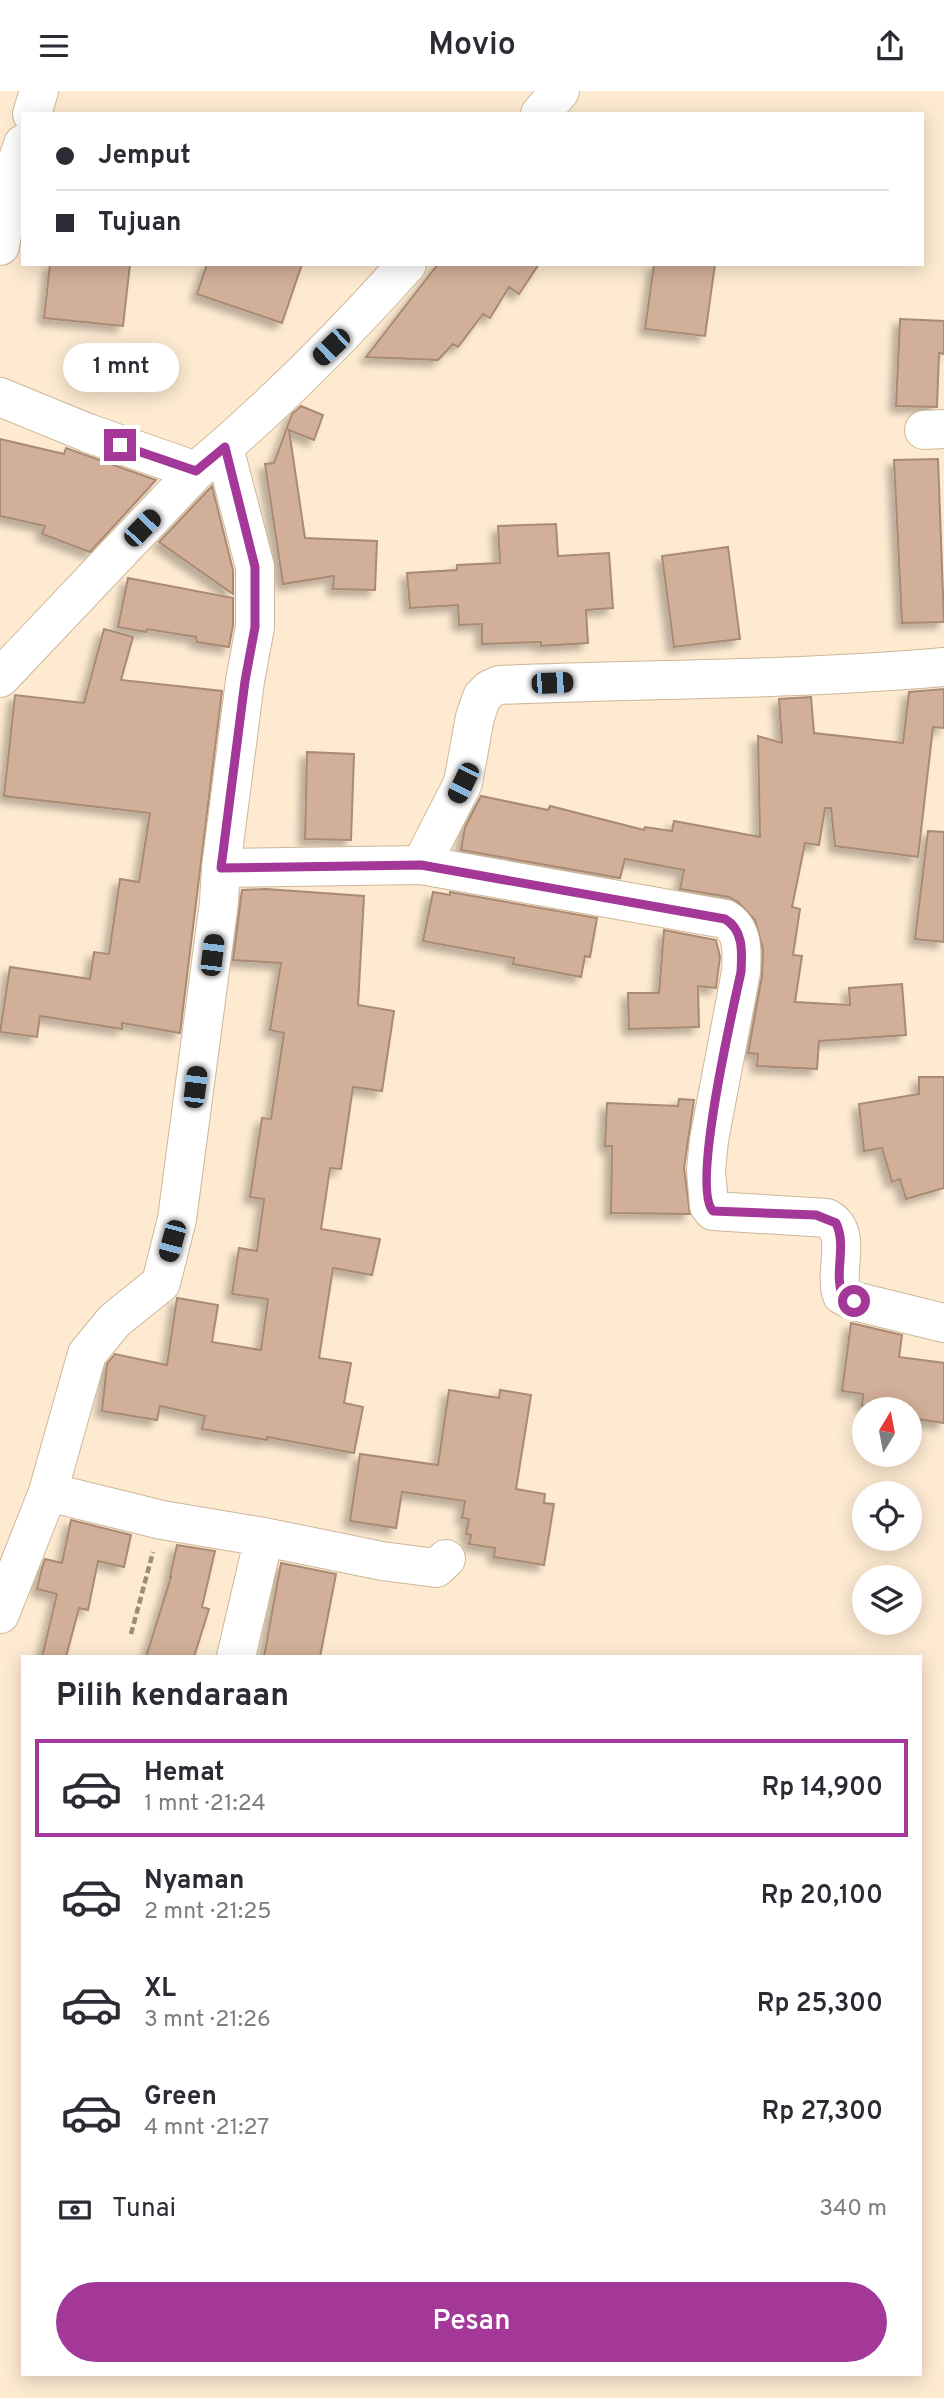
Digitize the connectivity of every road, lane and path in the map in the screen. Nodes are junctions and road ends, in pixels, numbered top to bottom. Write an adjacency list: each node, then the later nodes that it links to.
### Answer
1 (39, 91): 3 (street)
2 (560, 91): 4 (street)
3 (33, 112)
4 (542, 112)
5 (21, 149): 6 (street)
6 (0, 246)
7 (405, 266): 9 (street)
8 (0, 397): 10 (street)
9 (225, 447): 10 (street); 14 (street)
10 (196, 471): 12 (street)
11 (944, 667): 13 (street)
12 (0, 678)
13 (421, 865): 14 (street); 15 (street)
14 (221, 868): 16 (street)
15 (944, 1322)
16 (48, 1492): 17 (street); 20 (street)
17 (162, 1520): 18 (street); 21 (path)
18 (264, 1537): 19 (street); 22 (street)
19 (446, 1559)
20 (0, 1614)
21 (131, 1634)
22 (236, 1655)

